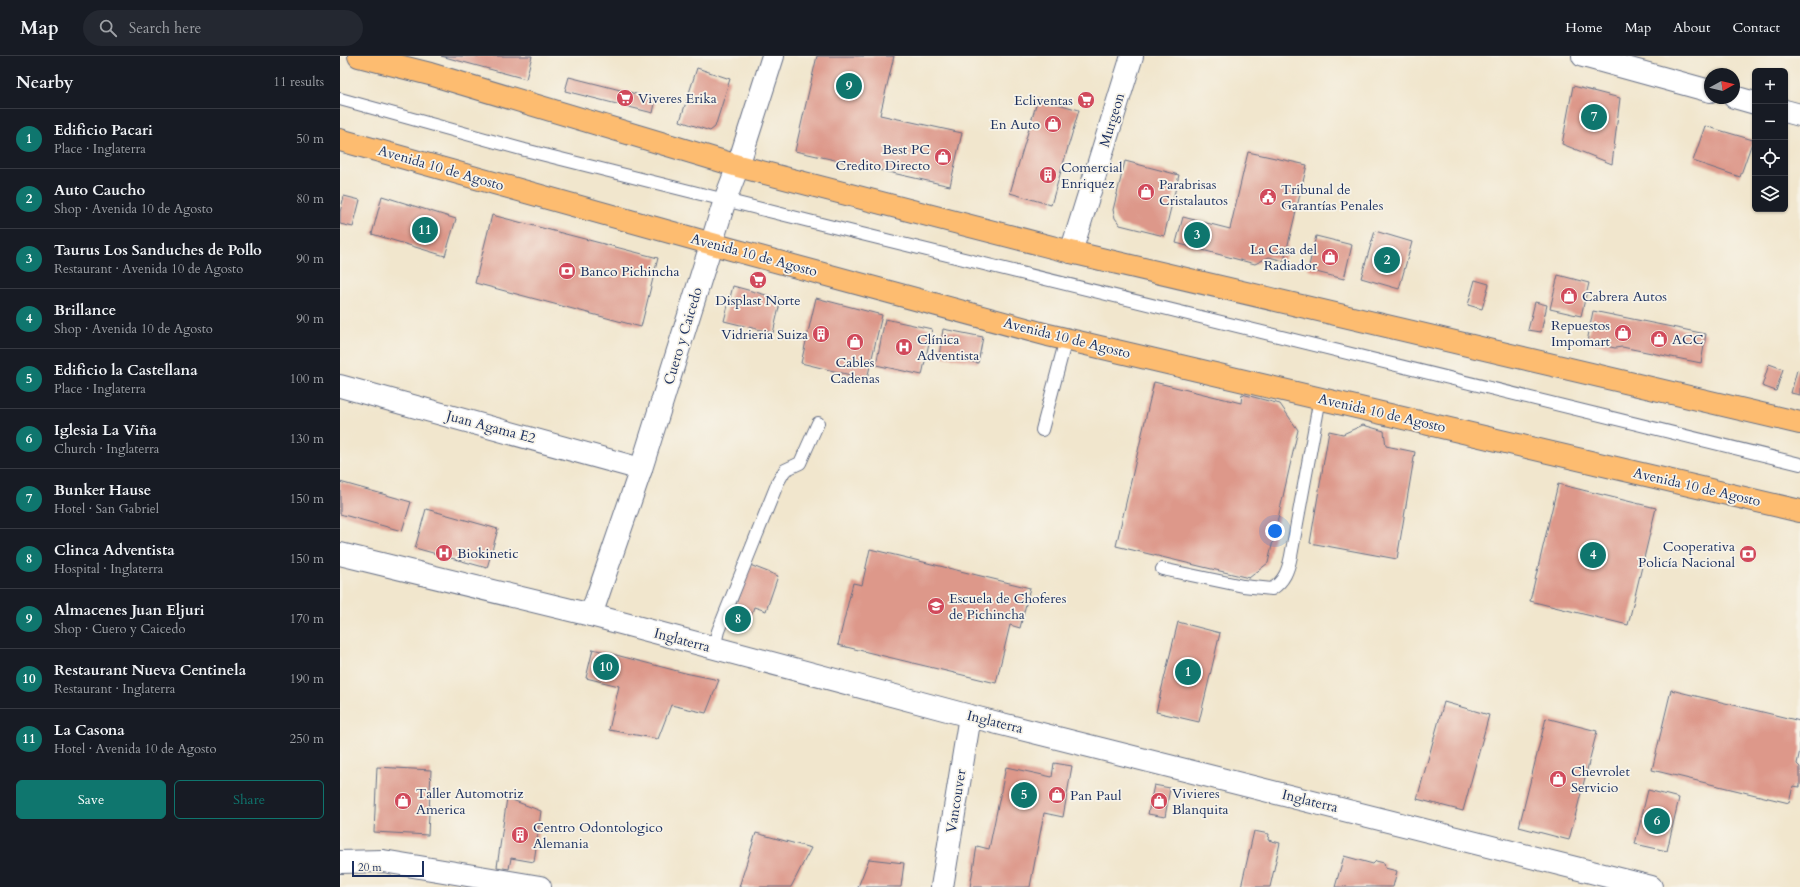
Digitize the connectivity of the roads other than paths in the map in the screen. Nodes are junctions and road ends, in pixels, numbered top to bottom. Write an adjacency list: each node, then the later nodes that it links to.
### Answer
1 (359, 56): 12 (main road)
2 (773, 56): 12 (street, Cuero y Caicedo)
3 (1132, 56): 15 (street, Murgeon)
4 (1583, 56): 5 (street)
5 (1704, 89)
6 (340, 99): 13 (lane)
7 (1740, 99): 8 (street)
8 (1752, 102)
9 (1788, 112): 10 (street)
10 (1800, 115)
11 (340, 140): 14 (main road, Avenida 10 de Agosto)
12 (738, 166): 13 (street, Cuero y Caicedo); 15 (main road)
13 (725, 200): 14 (street, Cuero y Caicedo); 22 (lane)
14 (712, 244): 16 (main road, Avenida 10 de Agosto); 23 (street, Cuero y Caicedo)
15 (1070, 252): 20 (main road)
16 (1066, 339): 18 (main road, Avenida 10 de Agosto); 21 (lane)
17 (340, 386): 23 (street, Juan Agama E2)
18 (1320, 398): 24 (main road, Avenida 10 de Agosto); 26 (lane)
19 (818, 423): 28 (lane)
20 (1800, 423)
21 (1042, 430)
22 (1800, 464)
23 (641, 469): 27 (street, Cuero y Caicedo)
24 (1800, 511)
25 (340, 554): 27 (street, Inglaterra)
26 (1162, 568)
27 (591, 615): 28 (street, Inglaterra)
28 (714, 648): 29 (street, Inglaterra)
29 (970, 716): 32 (street, Vancouver); 33 (street, Inglaterra)
30 (340, 862): 31 (street)
31 (540, 887)
32 (942, 887)
33 (1651, 887)

